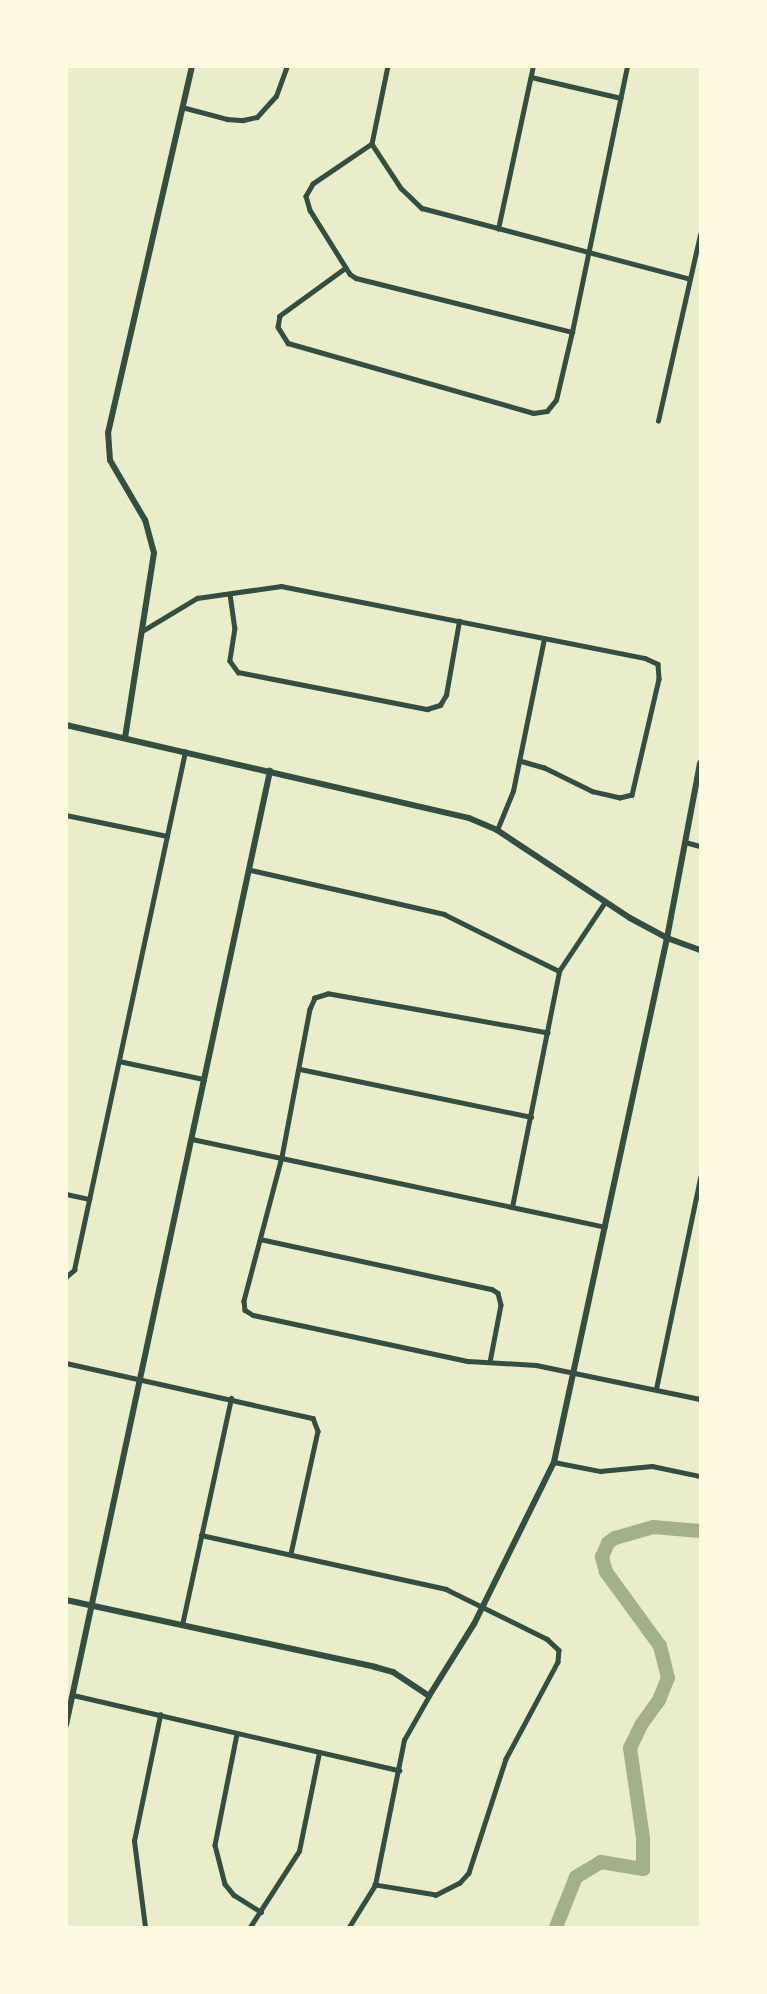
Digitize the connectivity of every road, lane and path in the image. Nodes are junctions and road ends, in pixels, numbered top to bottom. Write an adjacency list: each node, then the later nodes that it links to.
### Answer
1 (192, 66): 8 (street)
2 (287, 66): 8 (street)
3 (388, 66): 9 (street)
4 (533, 66): 6 (street)
5 (627, 66): 7 (street)
6 (531, 77): 7 (street); 10 (street)
7 (621, 98): 12 (street)
8 (182, 107): 19 (street)
9 (372, 144): 10 (street); 13 (street)
10 (498, 229): 12 (street)
11 (701, 235): 14 (street)
12 (590, 253): 14 (street); 15 (street)
13 (346, 268): 15 (street); 15 (street)
14 (690, 279): 16 (street)
15 (572, 332)
16 (658, 421)
17 (230, 594): 18 (street); 18 (street); 19 (street)
18 (459, 621): 20 (street)
19 (144, 630): 22 (street)
20 (544, 639): 24 (street); 24 (street)
21 (66, 725): 22 (street)
22 (125, 738): 23 (street)
23 (184, 752): 26 (street); 29 (street)
24 (520, 761): 28 (street)
25 (701, 763): 30 (street)
26 (270, 771): 28 (street); 32 (street)
27 (66, 815): 29 (street)
28 (496, 830): 33 (street)
29 (167, 836): 38 (street)
30 (685, 842): 31 (street); 34 (street)
31 (701, 846)
32 (251, 870): 36 (street); 40 (street)
33 (605, 902): 34 (street); 36 (street)
34 (667, 937): 35 (street); 48 (street)
35 (701, 950)
36 (559, 971): 37 (street)
37 (548, 1032): 39 (street); 41 (street)
38 (119, 1061): 40 (street); 46 (street)
39 (300, 1069): 41 (street); 43 (street)
40 (205, 1079): 42 (street)
41 (531, 1116): 47 (street)
42 (192, 1139): 43 (street); 54 (street)
43 (282, 1157): 47 (street); 49 (street)
44 (701, 1178): 55 (street)
45 (66, 1194): 46 (street)
46 (89, 1199): 50 (street)
47 (512, 1207): 48 (street)
48 (606, 1227): 53 (street)
49 (260, 1239): 51 (street); 51 (street)
50 (66, 1277)
51 (490, 1362): 53 (street)
52 (66, 1363): 54 (street)
53 (573, 1372): 55 (street); 58 (street)
54 (141, 1380): 56 (street); 63 (street)
55 (656, 1389): 57 (street)
56 (231, 1398): 60 (street); 61 (street)
57 (701, 1399)
58 (554, 1462): 59 (street); 64 (street)
59 (701, 1476)
60 (201, 1535): 61 (street); 65 (street)
61 (291, 1554): 64 (street)
62 (66, 1600): 63 (street)
63 (93, 1606): 65 (street); 66 (street)
64 (483, 1607): 67 (street); 73 (street)
65 (182, 1626): 67 (street)
66 (74, 1695): 68 (street); 69 (street)
67 (429, 1696): 72 (street)
68 (160, 1715): 70 (street); 75 (street)
69 (66, 1725)
70 (237, 1734): 71 (street); 74 (street)
71 (319, 1753): 72 (street); 74 (street)
72 (399, 1770): 73 (street)
73 (376, 1885): 77 (street)
74 (261, 1912): 76 (street)
75 (145, 1927)
76 (250, 1927)
77 (349, 1927)

